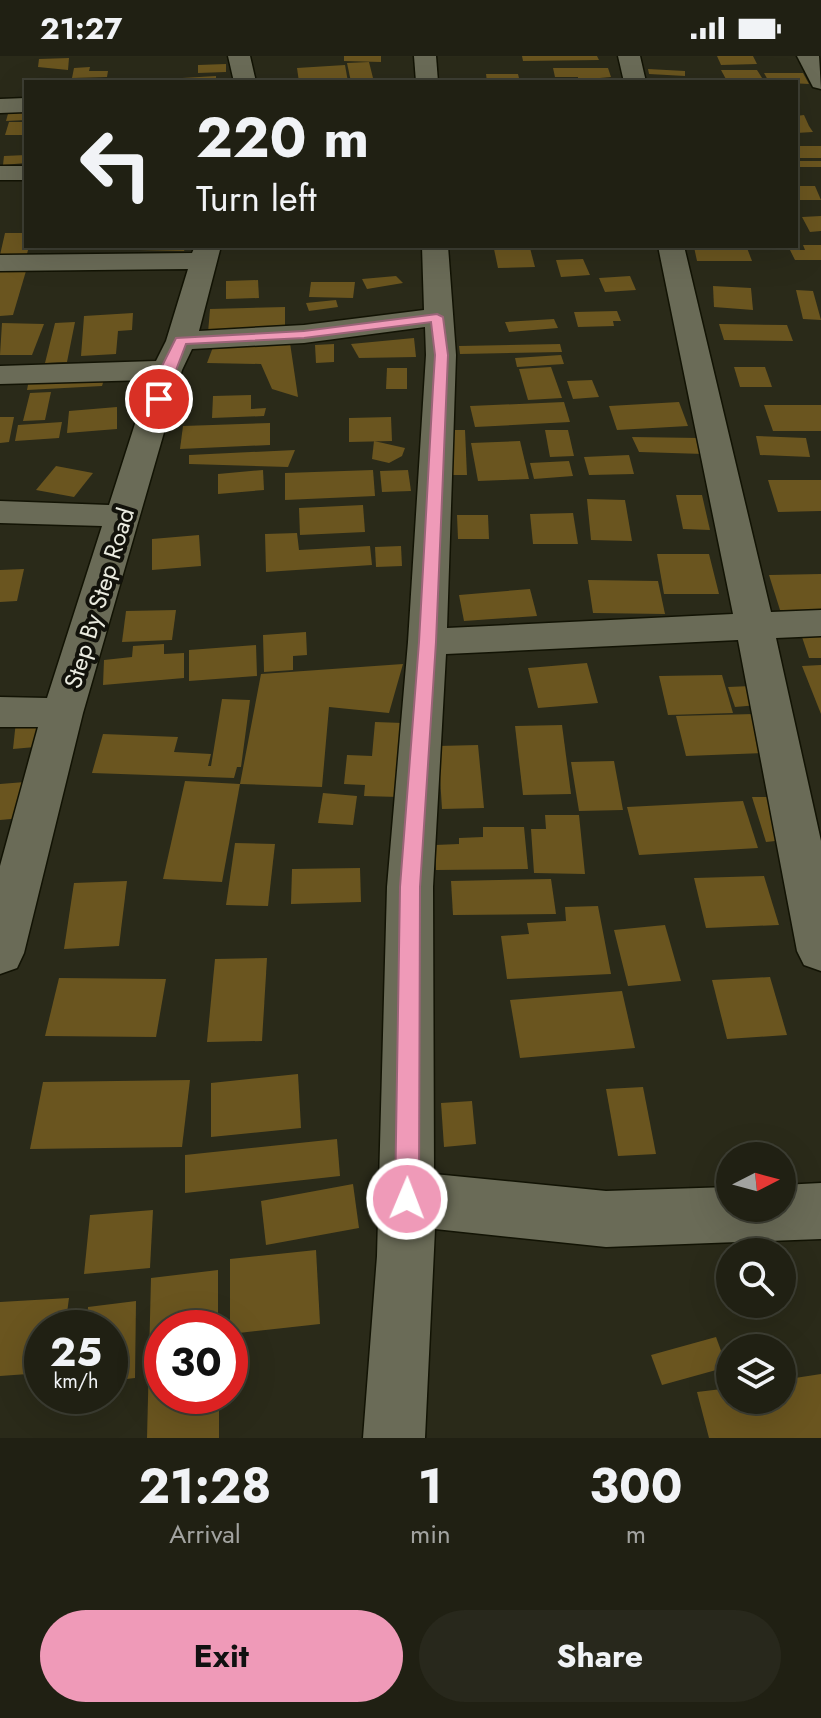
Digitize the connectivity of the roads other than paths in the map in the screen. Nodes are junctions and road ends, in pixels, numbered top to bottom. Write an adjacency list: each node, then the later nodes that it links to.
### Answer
1 (239, 56): 5 (street)
2 (425, 56): 6 (street)
3 (629, 56): 7 (street)
4 (808, 56): 8 (street)
5 (245, 80)
6 (427, 80)
7 (635, 80)
8 (821, 82)
9 (24, 105): 10 (street)
10 (0, 106)
11 (0, 173): 12 (street)
12 (24, 173)
13 (435, 248): 17 (street)
14 (671, 248): 23 (street)
15 (206, 254): 16 (street); 18 (street, Step By Step Road)
16 (0, 263)
17 (437, 317): 18 (street); 24 (street)
18 (174, 356): 19 (street); 21 (street, Step By Step Road)
19 (0, 375)
20 (0, 512): 21 (street)
21 (124, 516): 26 (street, Step By Step Road)
22 (821, 623): 23 (street)
23 (755, 628): 24 (street); 27 (street)
24 (427, 642): 29 (street)
25 (0, 712): 26 (street)
26 (63, 713): 28 (street, Step By Step Road)
27 (821, 951)
28 (0, 953)
29 (407, 1199): 30 (street); 31 (street)
30 (821, 1211)
31 (394, 1438)

